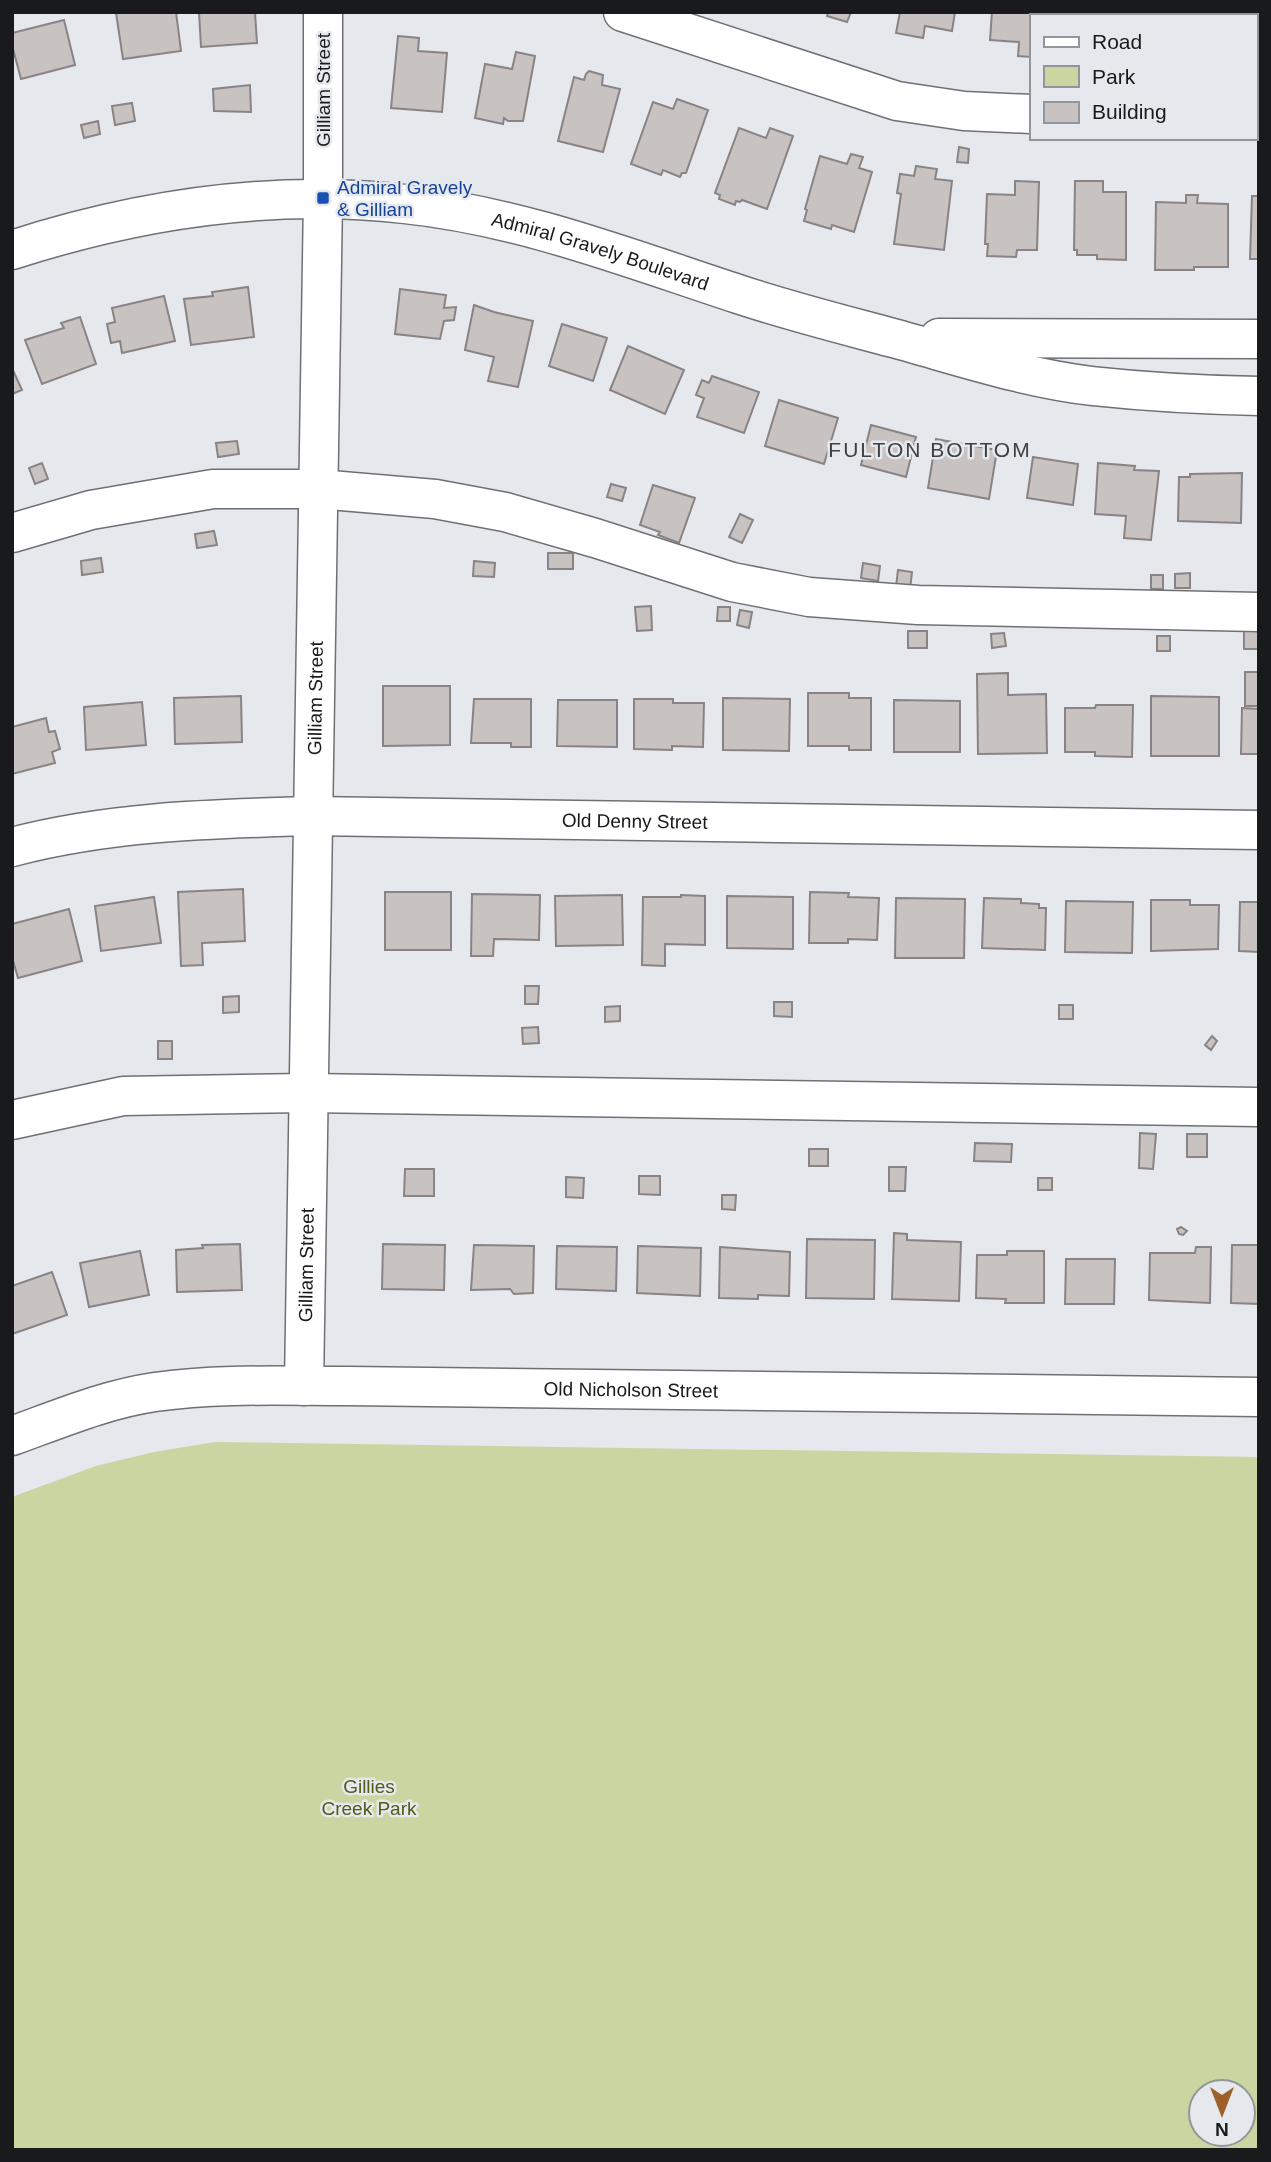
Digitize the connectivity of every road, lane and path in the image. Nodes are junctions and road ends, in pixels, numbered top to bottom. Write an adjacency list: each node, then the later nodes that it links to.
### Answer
1 (323, 12): 4 (street, Gilliam Street)
2 (623, 12): 3 (street)
3 (1030, 114)
4 (323, 198): 5 (street, Admiral Gravely Boulevard); 6 (street, Admiral Gravely Boulevard); 9 (street, Gilliam Street)
5 (12, 250)
6 (894, 338): 7 (street, Admiral Gravely Boulevard); 8 (street, Admiral Gravely Boulevard)
7 (1259, 340)
8 (1259, 396)
9 (318, 489): 10 (street); 11 (street); 12 (street, Gilliam Street)
10 (12, 533)
11 (1259, 612)
12 (312, 816): 13 (street, Old Denny Street); 14 (street, Old Denny Street); 15 (street, Gilliam Street)
13 (1259, 830)
14 (12, 847)
15 (307, 1093): 16 (street); 17 (street); 18 (street, Gilliam Street)
16 (1259, 1107)
17 (12, 1120)
18 (304, 1385): 19 (street, Old Nicholson Street); 20 (street, Old Nicholson Street)
19 (1259, 1398)
20 (12, 1436)

